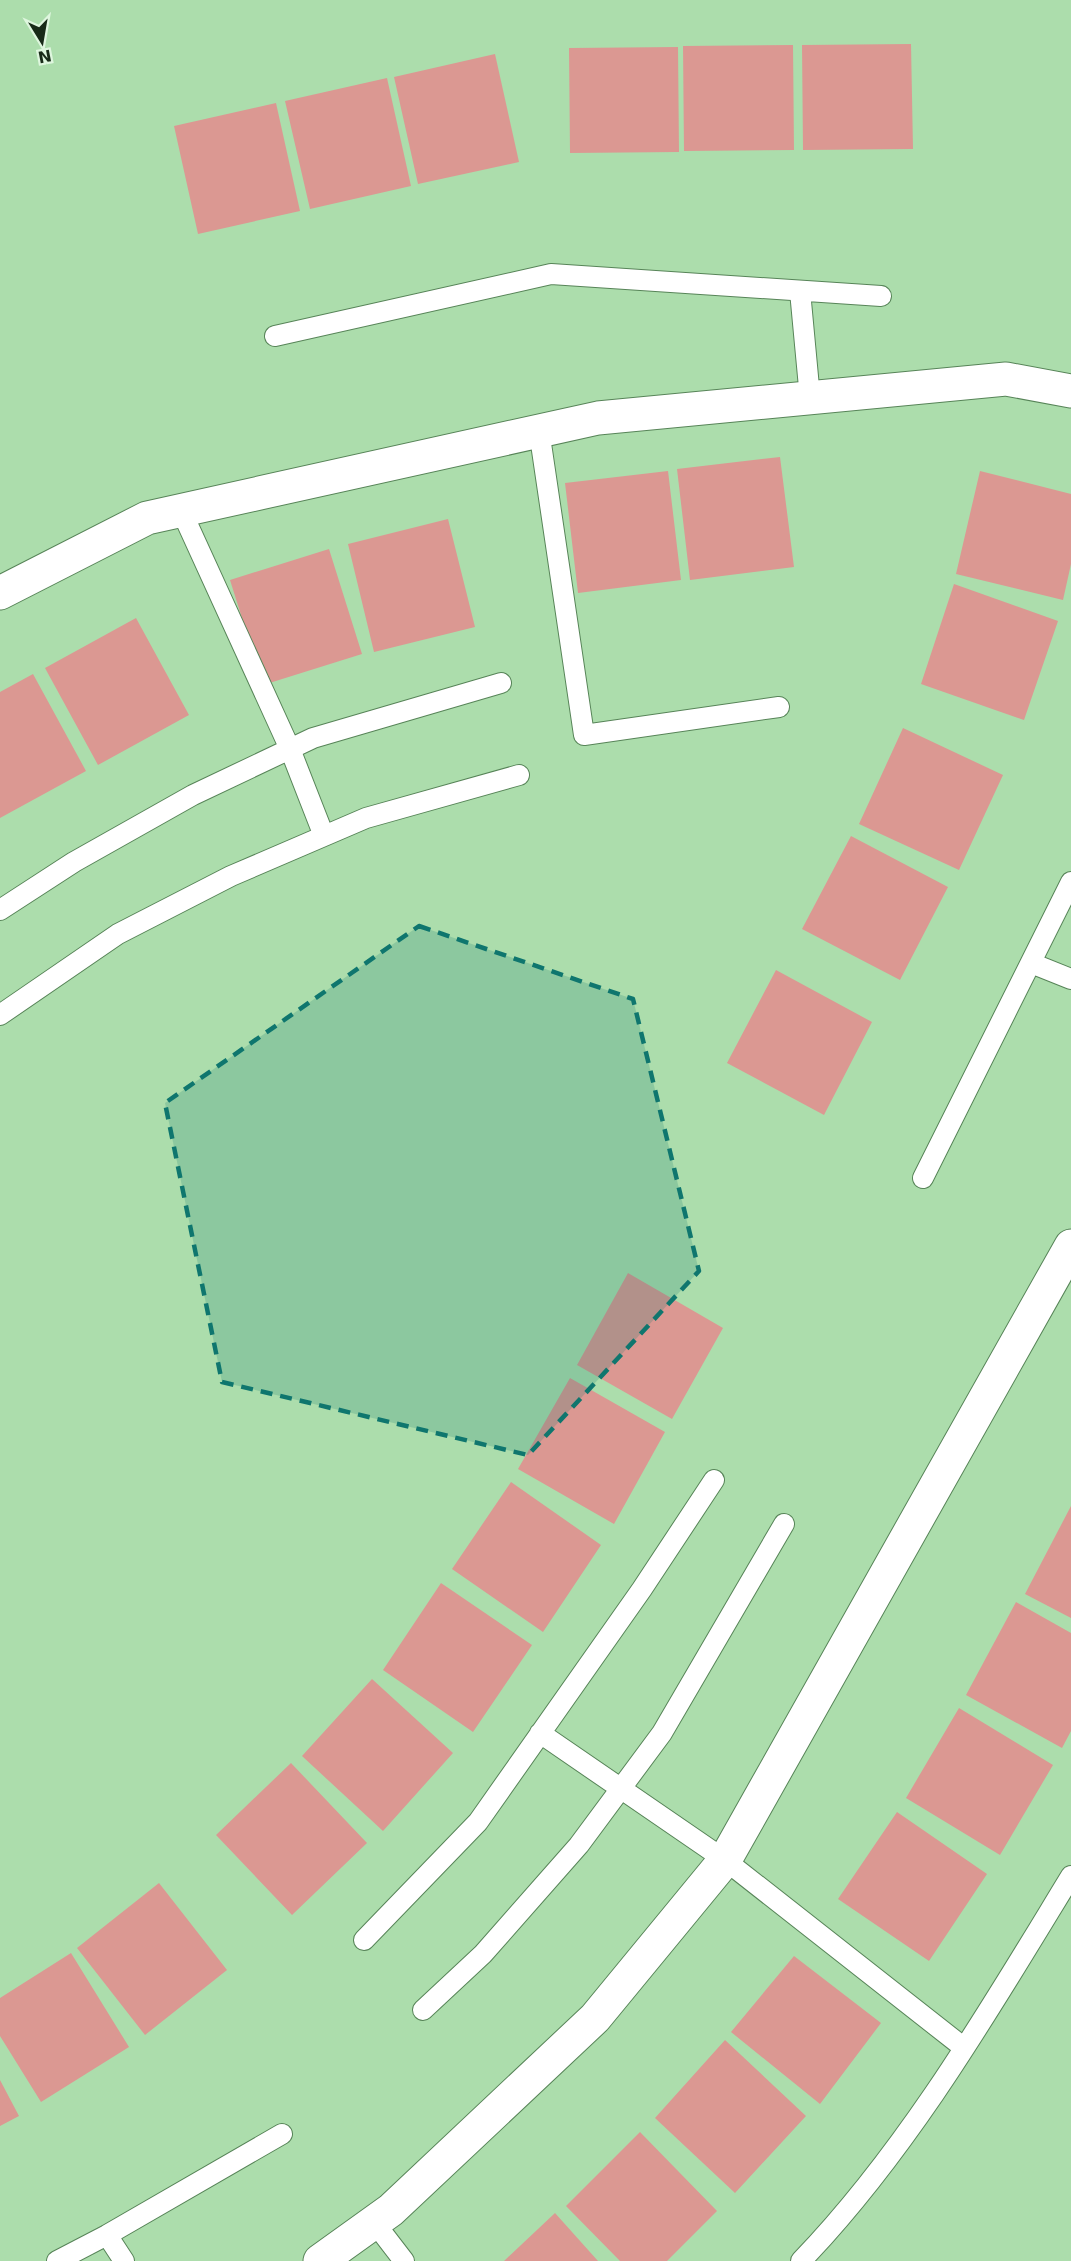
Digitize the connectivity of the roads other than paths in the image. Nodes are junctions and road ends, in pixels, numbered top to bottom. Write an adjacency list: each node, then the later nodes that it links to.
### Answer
1 (801, 291): 2 (lane); 3 (lane); 5 (lane)
2 (881, 296)
3 (275, 336)
4 (1071, 391): 5 (street)
5 (810, 398): 6 (street)
6 (539, 430): 7 (street); 10 (lane)
7 (181, 510): 8 (street); 11 (lane)
8 (0, 592)
9 (501, 683): 11 (lane)
10 (778, 707)
11 (290, 749): 13 (lane); 15 (lane)
12 (519, 775): 13 (lane)
13 (324, 836): 18 (lane)
14 (1071, 882): 16 (lane)
15 (0, 910)
16 (1031, 963): 17 (lane); 19 (lane)
17 (1071, 979)
18 (0, 1015)
19 (923, 1178)
20 (1071, 1246): 21 (street)
21 (1062, 1284): 26 (street)
22 (714, 1480): 24 (lane)
23 (784, 1524): 25 (lane)
24 (540, 1733): 25 (lane); 28 (lane)
25 (621, 1789): 26 (lane); 29 (lane)
26 (725, 1860): 30 (lane); 32 (street)
27 (1071, 1876): 30 (lane)
28 (364, 1940)
29 (423, 2010)
30 (963, 2047): 38 (lane)
31 (282, 2134): 33 (lane)
32 (374, 2222): 36 (street); 37 (lane)
33 (107, 2235): 34 (lane); 35 (lane)
34 (57, 2261)
35 (124, 2261)
36 (320, 2261)
37 (404, 2261)
38 (801, 2261)

